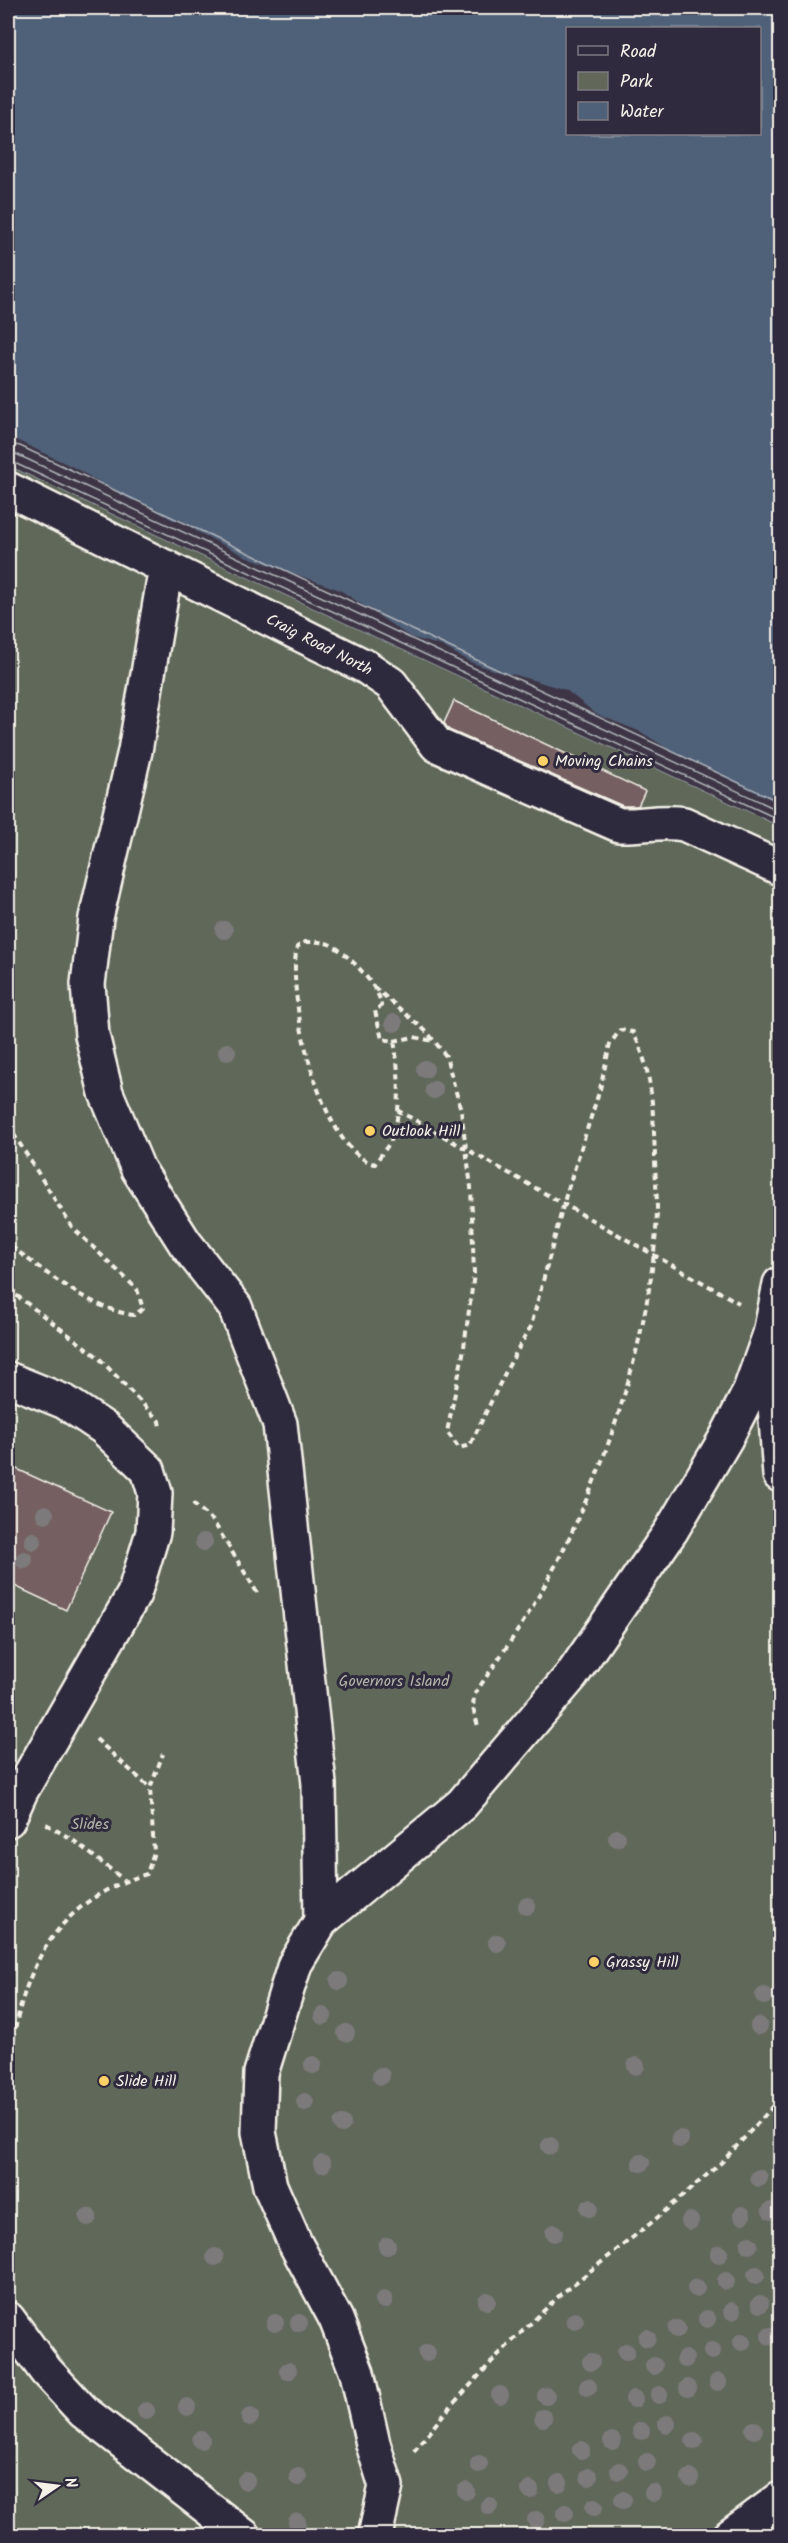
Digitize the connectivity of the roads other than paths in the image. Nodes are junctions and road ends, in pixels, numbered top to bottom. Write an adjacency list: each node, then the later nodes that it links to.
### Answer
1 (8, 489): 2 (street, Craig Road North)
2 (166, 567): 3 (street, Craig Road North); 9 (street)
3 (780, 868)
4 (780, 1284): 5 (street)
5 (771, 1328): 7 (street); 9 (street)
6 (8, 1379): 8 (street)
7 (780, 1475)
8 (8, 1820)
9 (321, 1921): 13 (street)
10 (8, 2319): 12 (street)
11 (780, 2499): 14 (street)
12 (244, 2535)
13 (375, 2535)
14 (730, 2535)

